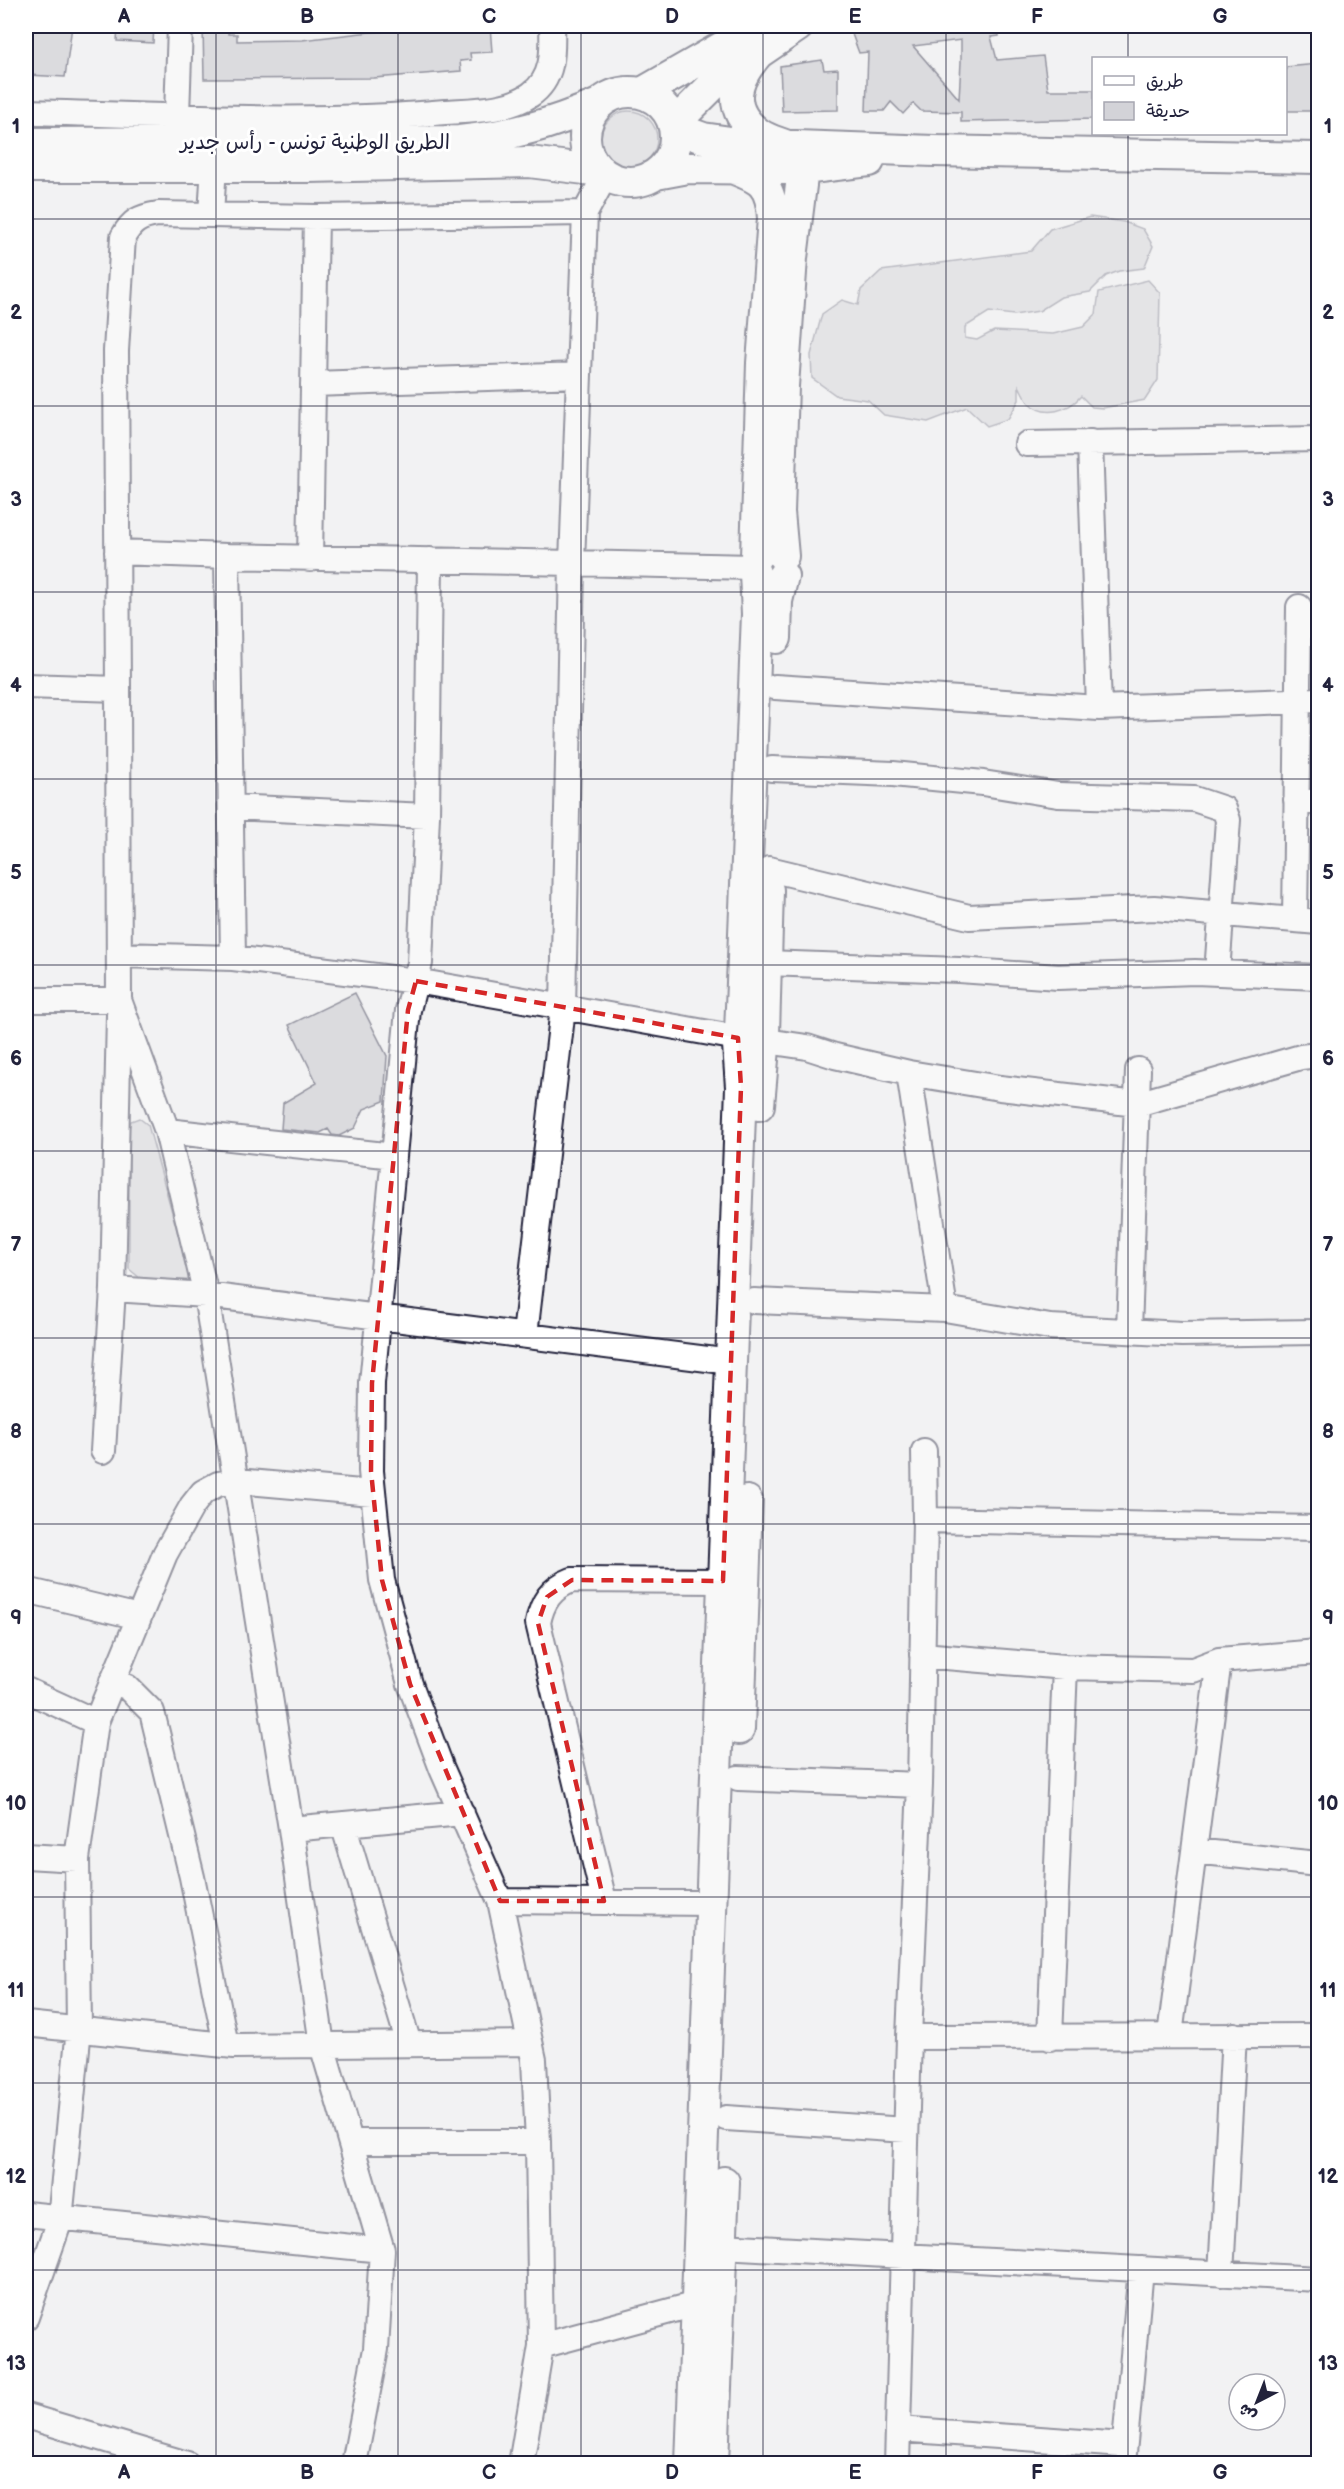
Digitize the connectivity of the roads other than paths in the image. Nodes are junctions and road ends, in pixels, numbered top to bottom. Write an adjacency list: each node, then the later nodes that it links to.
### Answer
1 (180, 26): 8 (street)
2 (552, 26): 10 (street)
3 (798, 26): 4 (main road)
4 (761, 37): 5 (main road); 9 (main road); 12 (main road)
5 (642, 93): 6 (main road); 9 (main road)
6 (600, 104): 10 (main road, الطريق الوطنية تونس - رأس جدير); 17 (main road)
7 (26, 112): 8 (street)
8 (186, 125): 10 (main road, الطريق الوطنية تونس - رأس جدير); 11 (main road, الطريق الوطنية تونس - رأس جدير)
9 (674, 126): 12 (main road); 18 (main road)
10 (386, 130)
11 (26, 143)
12 (795, 157): 13 (main road); 16 (main road); 32 (main road)
13 (1318, 158)
14 (214, 165): 15 (main road, الطريق الوطنية تونس - رأس جدير); 17 (main road, الطريق الوطنية تونس - رأس جدير); 20 (street)
15 (26, 167)
16 (729, 167): 18 (main road); 32 (main road)
17 (604, 173): 18 (main road); 19 (street)
18 (656, 174)
19 (585, 213): 21 (street); 22 (street)
20 (211, 215): 21 (street); 27 (street)
21 (316, 217): 23 (street)
22 (579, 375): 23 (street); 31 (street)
23 (313, 384): 29 (street)
24 (1318, 439): 25 (street)
25 (1090, 442): 26 (street); 38 (street)
26 (1027, 444)
27 (117, 552): 28 (street); 36 (street)
28 (227, 556): 29 (street); 41 (street)
29 (310, 559): 30 (street)
30 (430, 560): 31 (street); 42 (street)
31 (572, 563): 32 (street); 54 (street)
32 (766, 566): 35 (main road); 55 (main road)
33 (1299, 607): 37 (street)
34 (26, 687): 36 (street)
35 (775, 687): 38 (street); 39 (main road)
36 (118, 689): 46 (street)
37 (1307, 701): 38 (street); 40 (street)
38 (1098, 708)
39 (772, 769): 43 (main road); 44 (street)
40 (1307, 801): 45 (street)
41 (232, 807): 42 (street); 47 (street)
42 (427, 816): 51 (street)
43 (769, 869): 44 (street); 48 (main road)
44 (1221, 914): 45 (street); 49 (street)
45 (1307, 921)
46 (119, 955): 47 (street); 53 (street)
47 (233, 958): 51 (street)
48 (766, 963): 49 (street); 55 (main road)
49 (1217, 973): 50 (street)
50 (1318, 977)
51 (416, 981): 54 (street); 61 (street)
52 (26, 1000): 53 (street)
53 (119, 1000): 60 (street); 62 (street)
54 (563, 1008): 55 (street); 69 (street)
55 (752, 1039): 58 (street); 64 (main road); 70 (main road)
56 (1318, 1055): 59 (street)
57 (1138, 1070): 59 (street)
58 (909, 1073): 59 (street); 65 (street)
59 (1137, 1104): 67 (street)
60 (166, 1131): 61 (street); 63 (street)
61 (393, 1156): 66 (street)
62 (113, 1289): 63 (street); 71 (street)
63 (206, 1295): 66 (street); 73 (street)
64 (754, 1301): 65 (street); 87 (main road)
65 (945, 1310): 67 (street)
66 (380, 1318): 69 (street); 74 (street)
67 (1129, 1331): 68 (street)
68 (1318, 1332)
69 (525, 1335): 70 (street)
70 (731, 1362): 77 (main road)
71 (104, 1450)
72 (924, 1451): 75 (street)
73 (237, 1481): 74 (street); 79 (street); 91 (street)
74 (372, 1492): 89 (street)
75 (925, 1520): 76 (street); 81 (street)
76 (1318, 1528)
77 (723, 1581): 97 (street); 98 (main road)
78 (26, 1590): 79 (street)
79 (139, 1617): 84 (street)
80 (1318, 1652): 82 (street)
81 (922, 1655): 83 (street); 88 (street)
82 (1219, 1660): 83 (street); 92 (street)
83 (1065, 1667): 105 (street)
84 (112, 1681): 86 (street); 109 (street)
85 (26, 1689): 86 (street)
86 (96, 1722): 94 (street)
87 (738, 1778): 88 (street); 110 (main road)
88 (920, 1785): 104 (street)
89 (462, 1814): 90 (street); 96 (street)
90 (342, 1824): 91 (street); 107 (street)
91 (291, 1829): 108 (street)
92 (1194, 1851): 95 (street); 101 (street)
93 (26, 1856): 94 (street)
94 (78, 1859): 100 (street)
95 (1318, 1864)
96 (500, 1901): 97 (street); 106 (street)
97 (604, 1901): 98 (street)
98 (712, 1903): 116 (main road)
99 (26, 2024): 100 (street)
100 (79, 2028): 109 (street); 115 (street)
101 (1170, 2035): 102 (street); 105 (street)
102 (1234, 2035): 103 (street); 120 (street)
103 (1318, 2036)
104 (909, 2037): 105 (street); 111 (street)
105 (1050, 2038)
106 (530, 2043): 107 (street); 113 (street)
107 (409, 2044): 108 (street)
108 (322, 2045): 109 (street); 112 (street)
109 (226, 2046)
110 (726, 2118): 111 (street); 116 (main road)
111 (906, 2130): 118 (street)
112 (351, 2142): 113 (street); 117 (street)
113 (538, 2142): 124 (street)
114 (26, 2214): 115 (street)
115 (60, 2220): 117 (street); 123 (street)
116 (711, 2246): 118 (street); 122 (main road)
117 (382, 2250): 130 (street)
118 (902, 2257): 119 (street); 126 (street)
119 (1141, 2269): 120 (street); 127 (street)
120 (1221, 2274): 121 (street)
121 (1318, 2278)
122 (708, 2304): 124 (street); 132 (main road); 133 (main road)
123 (26, 2318)
124 (541, 2346): 131 (street)
125 (26, 2416): 128 (street)
126 (898, 2429): 127 (street); 134 (street)
127 (1123, 2454)
128 (146, 2458): 129 (street)
129 (187, 2463)
130 (354, 2463)
131 (521, 2463)
132 (691, 2463)
133 (712, 2463)
134 (897, 2463)

